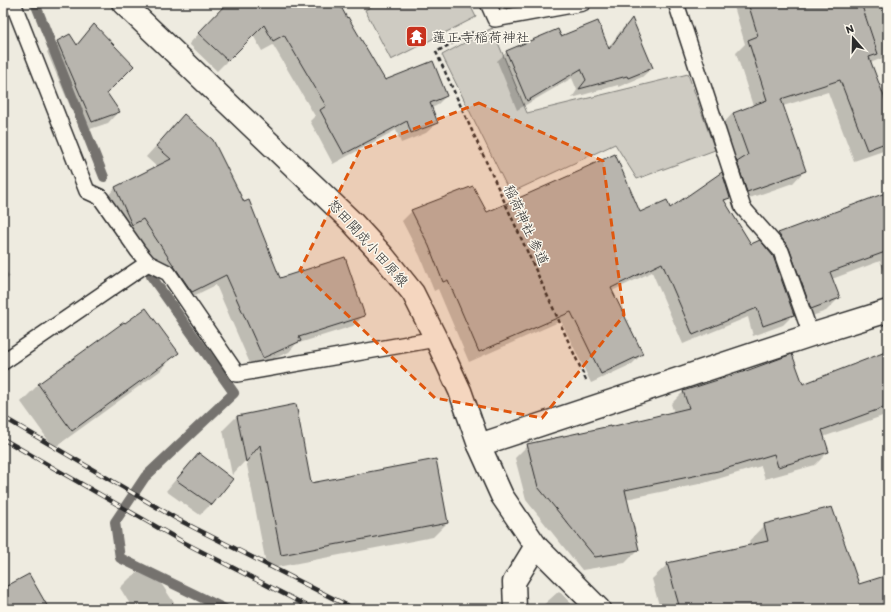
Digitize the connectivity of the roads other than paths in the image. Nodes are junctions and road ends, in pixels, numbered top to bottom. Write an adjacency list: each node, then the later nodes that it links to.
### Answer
1 (12, 3): 6 (lane)
2 (123, 3): 9 (main road, 怒田開成小田原線)
3 (488, 3): 4 (lane)
4 (583, 3)
5 (676, 3): 8 (lane)
6 (148, 263): 9 (lane); 10 (lane)
7 (888, 311): 8 (main road)
8 (811, 335): 11 (main road)
9 (436, 339): 11 (main road, 怒田開成小田原線)
10 (3, 362)
11 (479, 445): 12 (main road, 怒田開成小田原線)
12 (536, 546): 13 (main road); 14 (main road, 怒田開成小田原線)
13 (515, 609)
14 (599, 609)

